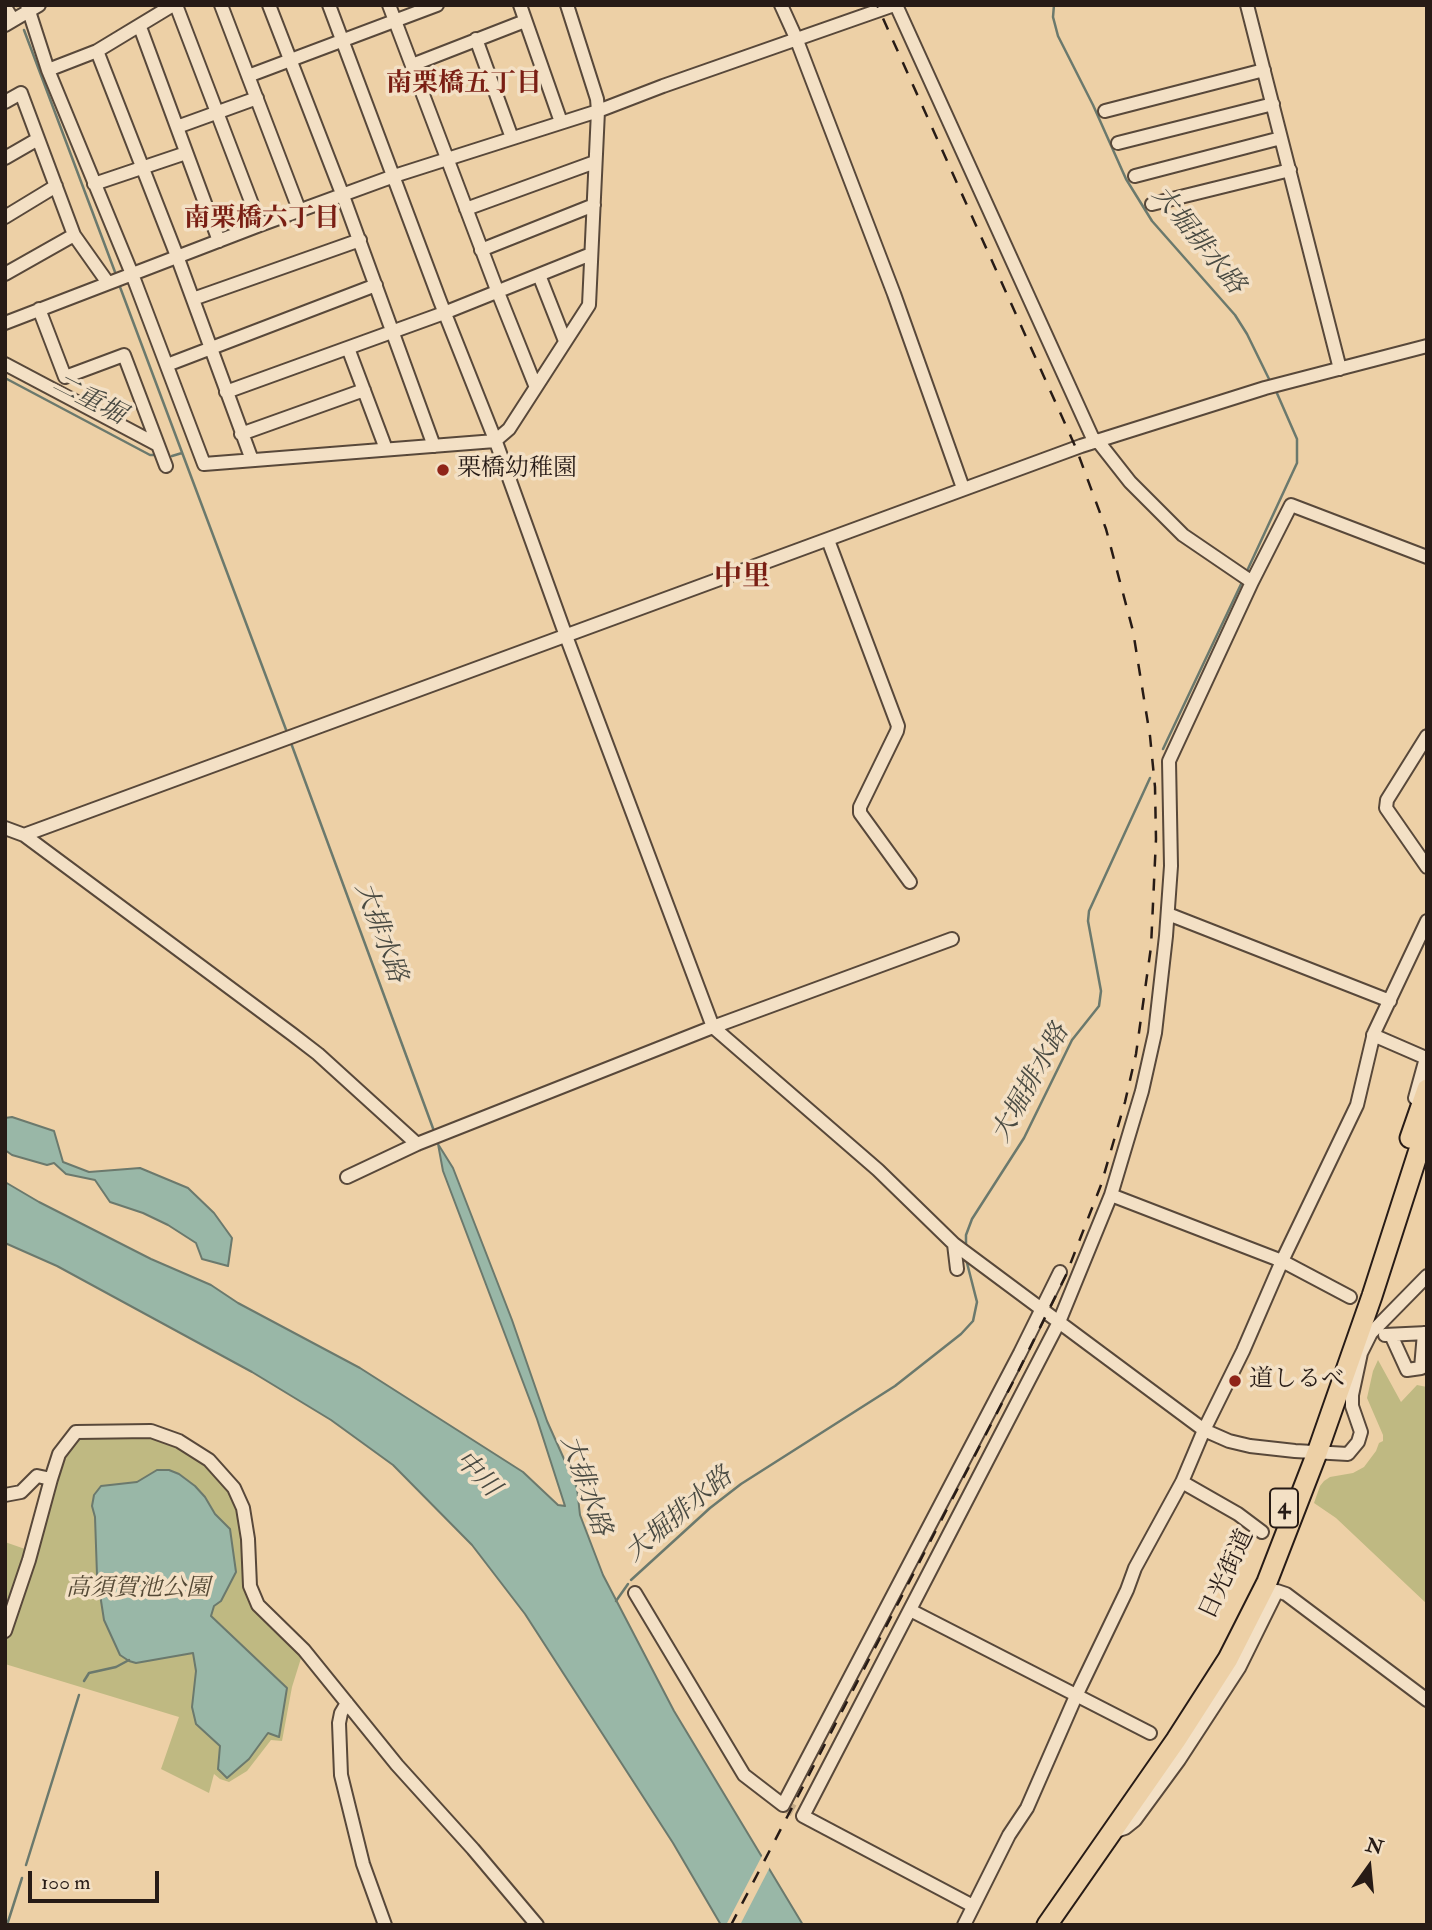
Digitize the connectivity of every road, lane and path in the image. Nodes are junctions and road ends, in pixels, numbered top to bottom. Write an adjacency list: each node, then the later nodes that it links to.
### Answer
1 (174, 5): 17 (street); 32 (street)
2 (221, 5): 26 (street)
3 (269, 5): 22 (street)
4 (329, 5): 20 (street)
5 (389, 5): 14 (street)
6 (437, 5): 14 (street)
7 (520, 5): 15 (street)
8 (567, 5): 30 (street)
9 (781, 5): 18 (street)
10 (895, 5): 18 (street); 85 (street)
11 (1247, 5): 25 (street)
12 (5, 7): 16 (street)
13 (32, 7): 16 (street); 24 (street)
14 (396, 21): 20 (street); 23 (street)
15 (525, 21): 19 (street); 33 (street)
16 (9, 23)
17 (140, 27): 21 (street); 34 (street)
18 (796, 38): 30 (street); 91 (street)
19 (476, 39): 23 (street); 35 (street)
20 (342, 41): 22 (street); 45 (street)
21 (97, 51): 24 (street); 43 (street)
22 (290, 60): 26 (street); 49 (street)
23 (412, 65): 41 (street)
24 (48, 70): 47 (street)
25 (1264, 71): 29 (street); 31 (street)
26 (248, 76): 27 (street)
27 (257, 98): 32 (street); 53 (street)
28 (5, 102): 37 (street)
29 (1273, 104): 36 (street); 38 (street)
30 (598, 111): 33 (street); 42 (street)
31 (1105, 111)
32 (217, 112): 34 (street); 55 (street)
33 (561, 122): 35 (street)
34 (177, 127): 39 (street)
35 (512, 138): 41 (street)
36 (1282, 138): 44 (street); 46 (street)
37 (38, 139): 40 (street); 48 (street)
38 (1118, 143)
39 (186, 153): 43 (street); 58 (street)
40 (5, 158)
41 (448, 158): 45 (street); 52 (street)
42 (595, 162): 51 (street); 52 (street)
43 (141, 166): 47 (street); 61 (street)
44 (1290, 170): 50 (street); 79 (street)
45 (394, 176): 49 (street); 70 (street)
46 (1135, 176)
47 (94, 184): 64 (street)
48 (56, 186): 54 (street); 56 (street)
49 (344, 196): 53 (street); 57 (street)
50 (1152, 204)
51 (594, 205): 59 (street); 60 (street)
52 (466, 209): 59 (street)
53 (300, 212): 55 (street)
54 (5, 217)
55 (260, 225): 58 (street)
56 (74, 235): 62 (street); 65 (street)
57 (360, 240): 66 (street); 68 (street)
58 (219, 241): 61 (street)
59 (481, 250): 67 (street)
60 (592, 254): 63 (street); 73 (street)
61 (177, 256): 64 (street); 68 (street)
62 (5, 274)
63 (540, 275): 67 (street); 73 (street)
64 (129, 276): 65 (street); 78 (street)
65 (108, 283): 69 (street)
66 (376, 285): 72 (street); 76 (street)
67 (497, 290): 70 (street); 80 (street)
68 (192, 299): 76 (street)
69 (39, 310): 71 (street); 86 (street)
70 (444, 313): 72 (street); 84 (street)
71 (5, 323)
72 (393, 331): 75 (street); 87 (street)
73 (565, 341): 80 (street)
74 (1427, 346): 79 (street)
75 (348, 348): 81 (street); 82 (street)
76 (211, 349): 78 (street); 82 (street)
77 (5, 364): 86 (street)
78 (167, 365): 89 (street)
79 (1340, 369): 85 (street)
80 (536, 386): 84 (street)
81 (364, 390): 83 (street); 88 (street)
82 (226, 392): 83 (street)
83 (241, 433): 89 (street)
84 (495, 441): 87 (street); 95 (street)
85 (1095, 441): 91 (street); 94 (street)
86 (158, 445): 90 (street)
87 (435, 446): 88 (street)
88 (386, 450): 89 (street)
89 (252, 460)
90 (166, 466)
91 (963, 488): 92 (street)
92 (828, 540): 95 (street); 100 (street)
93 (1427, 557): 94 (street)
94 (1252, 582): 101 (street)
95 (566, 636): 98 (street); 105 (street)
96 (1427, 736): 99 (street)
97 (5, 828): 98 (street)
98 (24, 835): 111 (street)
99 (1427, 867)
100 (911, 882)
101 (1168, 914): 104 (street); 113 (street)
102 (1427, 921): 104 (street)
103 (952, 939): 105 (street)
104 (1390, 1001): 106 (street)
105 (713, 1027): 111 (street); 114 (street)
106 (1373, 1035): 107 (street); 115 (street)
107 (1427, 1057): 110 (street)
108 (1427, 1089): 110 (highway, 日光街道 / 4)
109 (1427, 1125): 128 (highway, 日光街道 / 4)
110 (1410, 1139): 128 (highway, 日光街道 / 4)
111 (420, 1143): 112 (street)
112 (347, 1177)
113 (1111, 1195): 115 (street); 123 (street)
114 (954, 1244): 116 (street); 121 (street)
115 (1282, 1261): 119 (street); 127 (street)
116 (957, 1269)
117 (1060, 1272): 121 (street)
118 (1427, 1276): 122 (street)
119 (1350, 1297)
120 (1374, 1305): 122 (street)
121 (1041, 1308): 123 (street); 133 (street)
122 (1391, 1314): 124 (street)
123 (1059, 1322): 127 (street); 134 (street)
124 (1377, 1328): 126 (street); 128 (street)
125 (1426, 1333): 126 (street); 126 (street)
126 (1391, 1335)
127 (1204, 1430): 128 (street); 130 (street)
128 (1311, 1452): 140 (highway, 日光街道 / 4)
129 (51, 1479): 131 (street); 135 (street); 138 (street)
130 (1182, 1482): 132 (street); 136 (street)
131 (5, 1495)
132 (1262, 1532)
133 (635, 1593)
134 (910, 1609): 136 (street); 141 (street)
135 (5, 1630)
136 (1076, 1696): 139 (street); 141 (street)
137 (1427, 1700): 140 (street)
138 (347, 1703): 142 (street); 143 (street)
139 (1150, 1733)
140 (1110, 1828): 145 (highway, 日光街道 / 4)
141 (973, 1906): 144 (street)
142 (385, 1925)
143 (537, 1925)
144 (964, 1925)
145 (1047, 1925)

